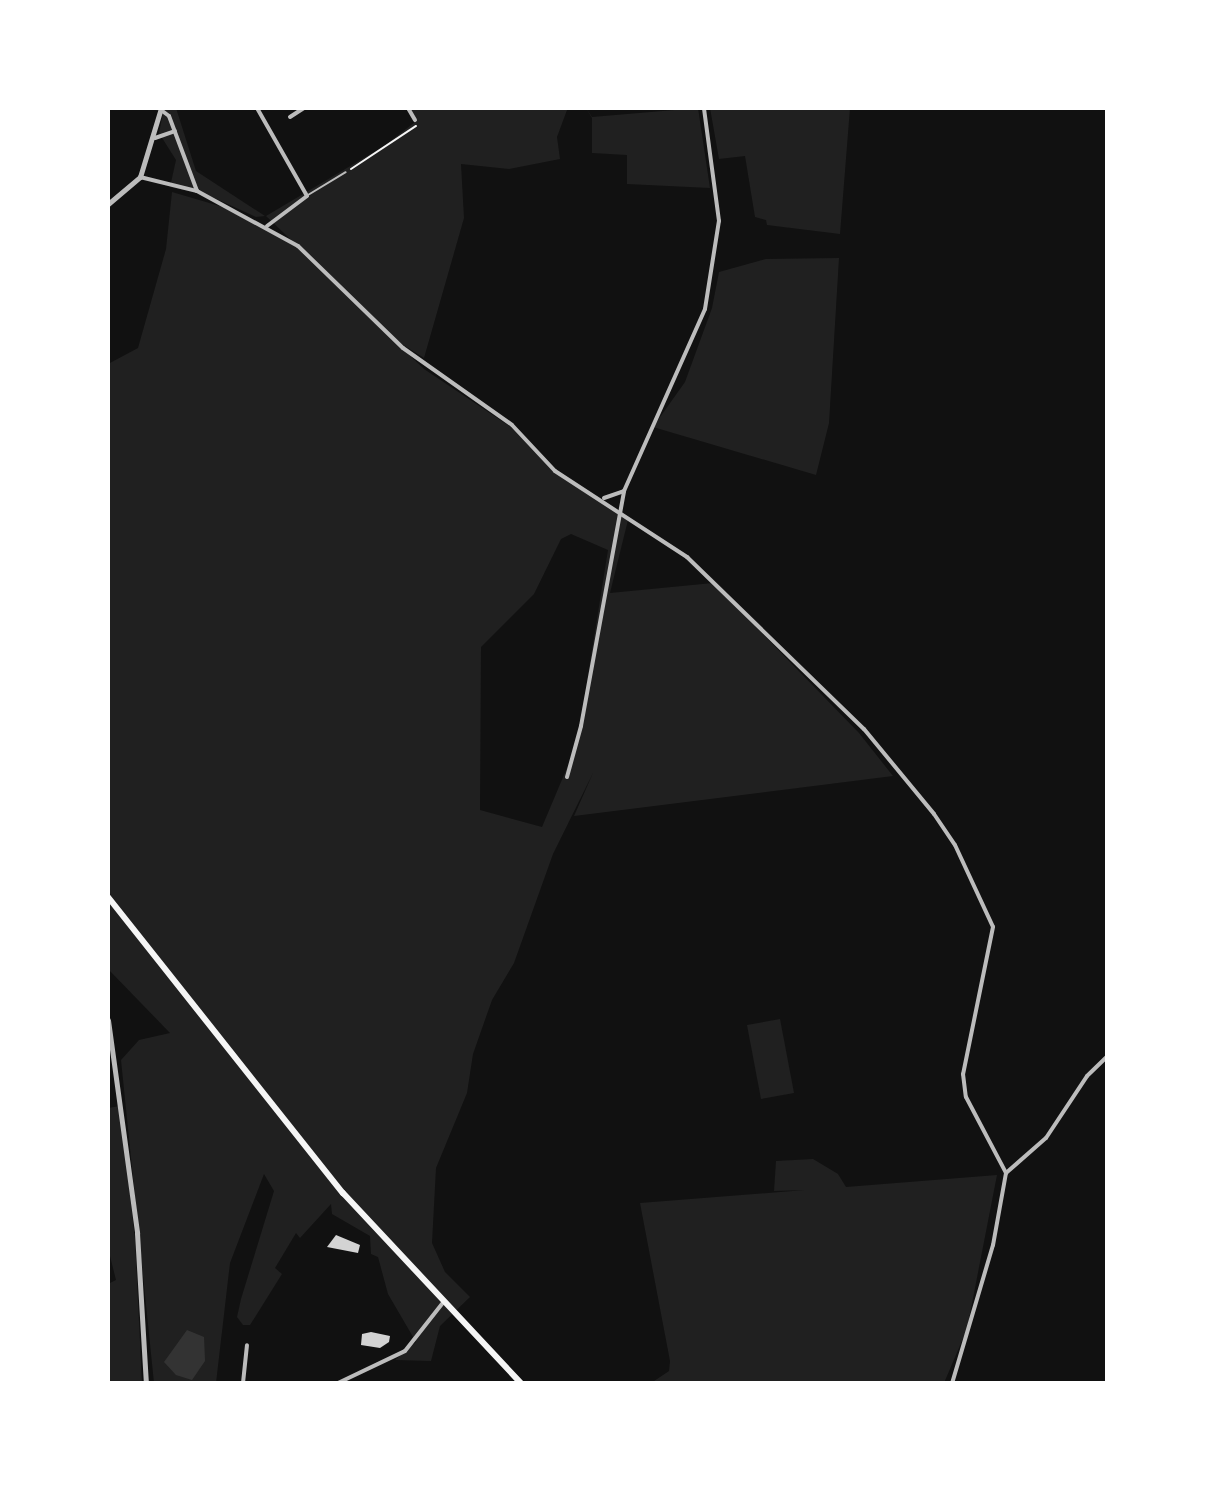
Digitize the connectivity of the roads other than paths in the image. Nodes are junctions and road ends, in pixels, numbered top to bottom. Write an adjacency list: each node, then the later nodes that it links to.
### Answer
1 (257, 108): 13 (street)
2 (304, 108): 6 (street)
3 (408, 108): 7 (street)
4 (704, 108): 16 (street)
5 (161, 109): 8 (street); 9 (street)
6 (290, 117)
7 (416, 122)
8 (175, 131): 9 (street); 12 (street)
9 (155, 138): 11 (street)
10 (346, 172): 13 (lane)
11 (140, 177): 12 (street); 14 (street)
12 (197, 191): 15 (street)
13 (307, 196): 15 (street)
14 (108, 204)
15 (267, 226): 17 (street)
16 (624, 491): 17 (street); 18 (street)
17 (604, 498): 18 (street)
18 (620, 512): 19 (street); 23 (street)
19 (567, 777)
20 (108, 897): 24 (main road)
21 (108, 1020): 26 (street)
22 (1107, 1057): 23 (street)
23 (1006, 1173): 30 (street)
24 (442, 1304): 28 (street); 29 (main road)
25 (247, 1345): 27 (street)
26 (146, 1383)
27 (243, 1383)
28 (338, 1383)
29 (521, 1383)
30 (952, 1383)

